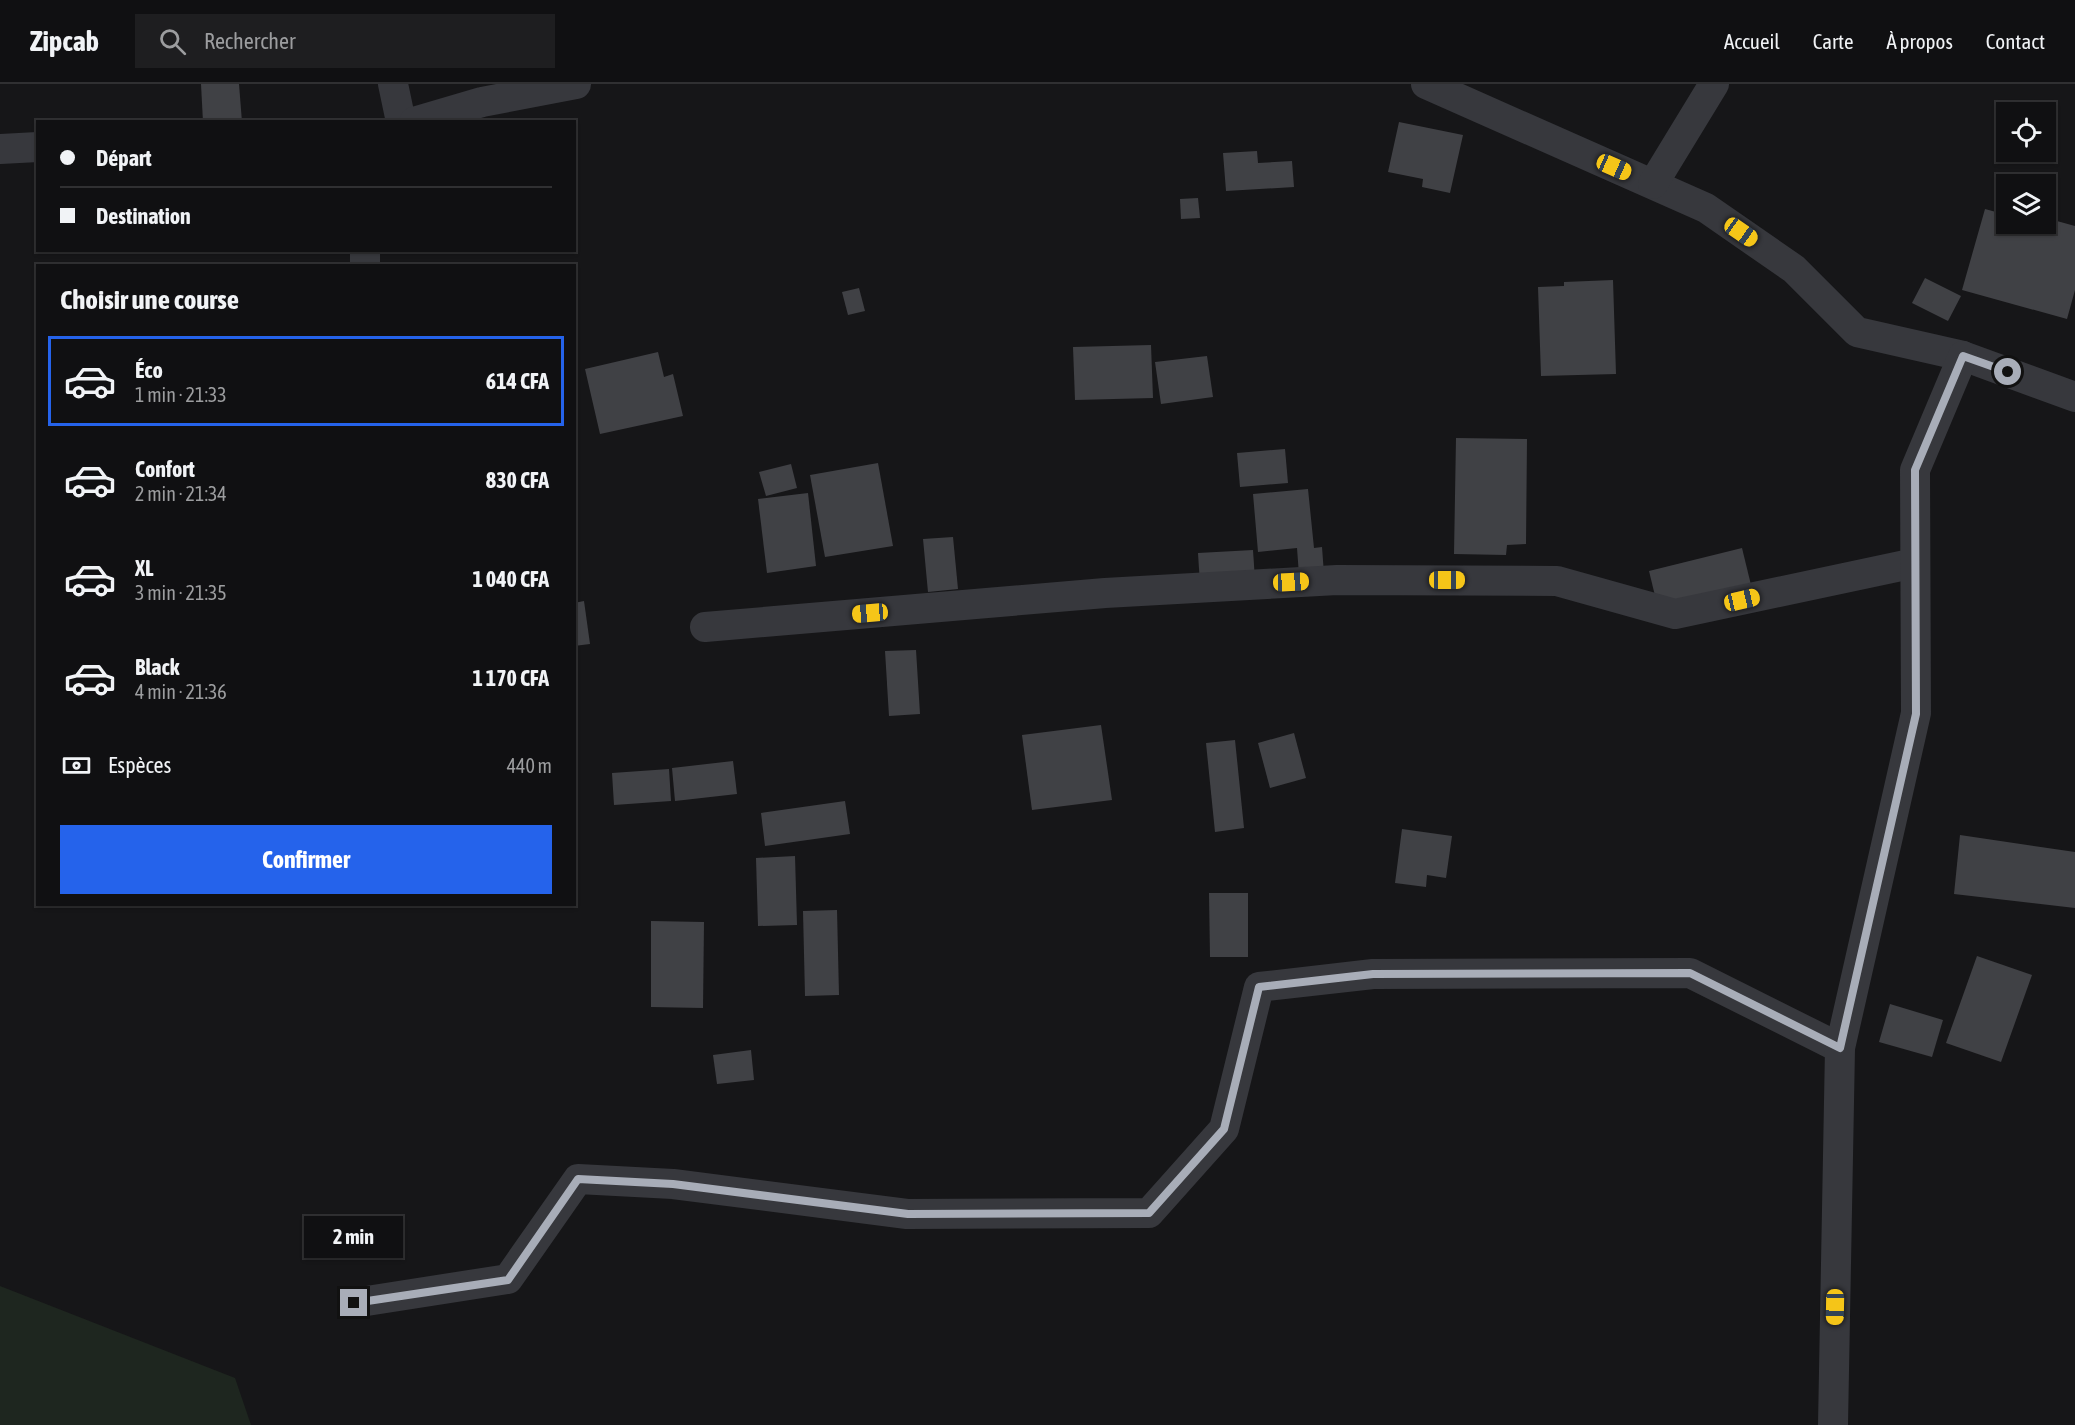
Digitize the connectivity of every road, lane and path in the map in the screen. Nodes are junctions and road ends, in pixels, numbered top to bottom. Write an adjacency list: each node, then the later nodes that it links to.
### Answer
1 (393, 84): 5 (street)
2 (576, 84): 6 (street)
3 (1426, 84): 9 (street)
4 (1714, 84): 9 (street)
5 (401, 120)
6 (421, 120)
7 (36, 147): 8 (street)
8 (0, 149)
9 (1653, 184): 10 (street)
10 (1963, 356): 11 (street); 12 (street)
11 (2075, 397)
12 (1915, 563): 13 (street); 14 (street)
13 (705, 627)
14 (1840, 1048): 15 (street); 16 (street)
15 (354, 1303)
16 (1833, 1425)

